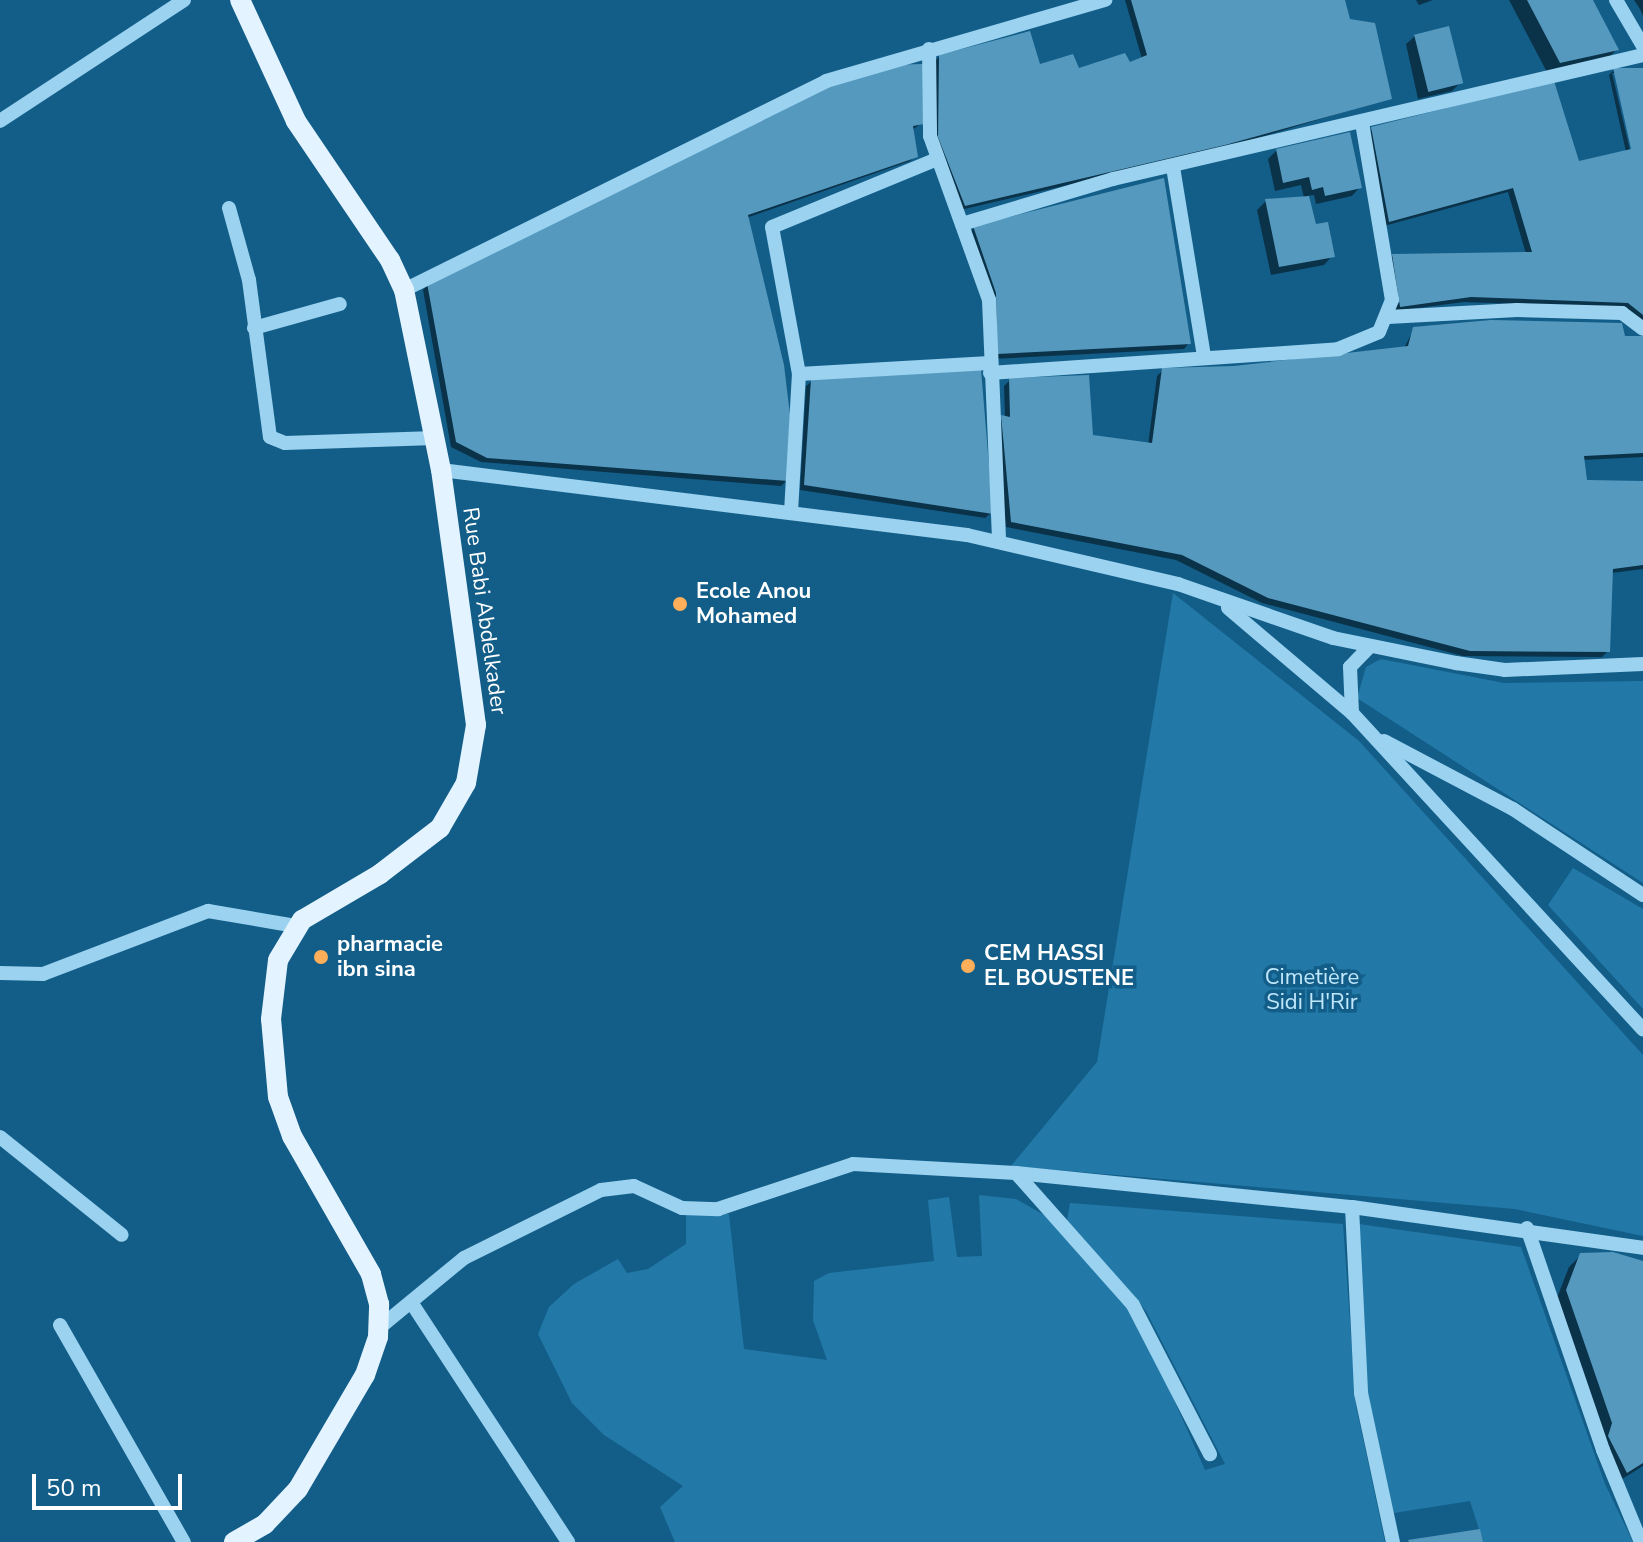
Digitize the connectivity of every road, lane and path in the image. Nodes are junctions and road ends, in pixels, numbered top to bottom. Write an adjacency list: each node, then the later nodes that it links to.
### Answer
1 (184, 0): 8 (street)
2 (240, 0): 14 (main road, Rue Babi Abdelkader)
3 (1105, 0): 6 (street)
4 (1616, 0): 5 (street)
5 (1643, 46)
6 (929, 49): 10 (street); 14 (street)
7 (1643, 55): 9 (street)
8 (0, 121)
9 (1362, 122): 11 (street); 16 (street)
10 (937, 159): 13 (street); 21 (street)
11 (1173, 167): 13 (street); 19 (street)
12 (229, 208): 17 (street)
13 (962, 224): 20 (street)
14 (404, 290): 22 (main road, Rue Babi Abdelkader)
15 (340, 304): 17 (street)
16 (1388, 317): 18 (street); 19 (street)
17 (254, 328): 22 (street)
18 (1643, 329)
19 (1204, 357): 20 (street)
20 (990, 368): 21 (street); 25 (street)
21 (799, 374): 24 (street)
22 (435, 438): 23 (main road, Rue Babi Abdelkader)
23 (441, 470): 24 (street); 32 (main road, Rue Babi Abdelkader)
24 (791, 512): 25 (street)
25 (999, 541): 26 (street)
26 (1208, 594): 27 (street); 29 (street)
27 (1370, 646): 28 (street); 29 (street)
28 (1643, 664)
29 (1352, 713): 30 (street)
30 (1373, 735): 31 (street); 34 (street)
31 (1643, 895)
32 (296, 926): 33 (street); 43 (main road)
33 (0, 973)
34 (1643, 1029)
35 (0, 1137): 39 (street)
36 (1016, 1173): 37 (street); 41 (street); 44 (street)
37 (1352, 1207): 38 (street); 48 (street)
38 (1527, 1228): 40 (street); 49 (street)
39 (122, 1235)
40 (1643, 1248)
41 (411, 1302): 43 (street); 47 (street)
42 (60, 1325): 45 (street)
43 (379, 1328): 46 (main road)
44 (1210, 1454)
45 (184, 1542)
46 (234, 1542)
47 (568, 1542)
48 (1393, 1542)
49 (1641, 1542)

